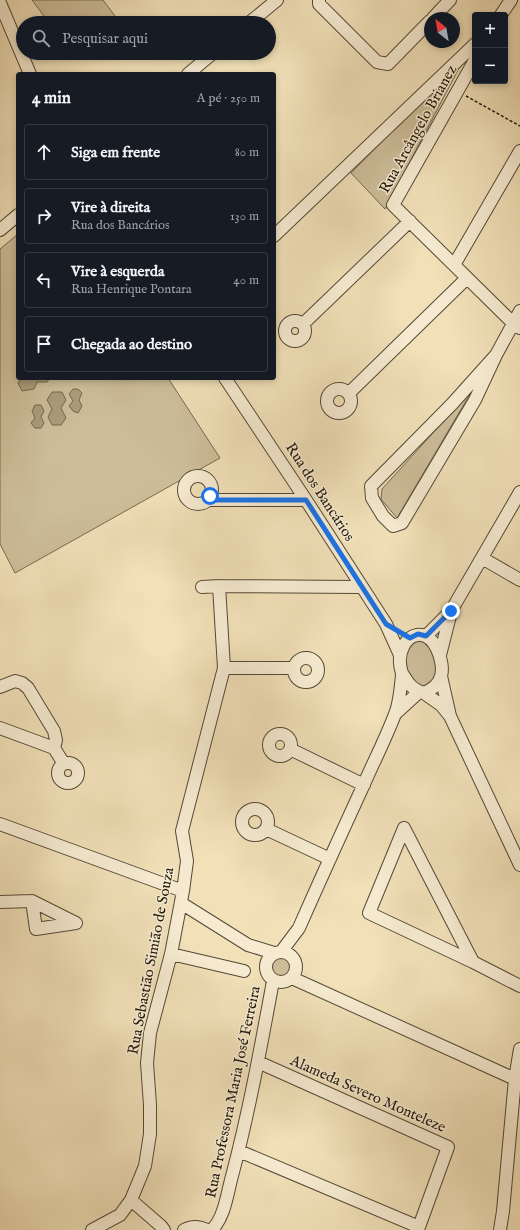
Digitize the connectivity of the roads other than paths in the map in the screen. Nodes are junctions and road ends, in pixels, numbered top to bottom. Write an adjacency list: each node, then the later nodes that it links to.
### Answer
1 (277, 0): 8 (street)
2 (319, 0): 9 (street)
3 (511, 0): 7 (street)
4 (445, 2): 6 (street)
5 (0, 3): 10 (street)
6 (438, 12)
7 (503, 12)
8 (258, 16)
9 (424, 27)
10 (16, 41)
11 (472, 47): 21 (street)
12 (24, 60): 15 (street)
13 (205, 60): 16 (street)
14 (472, 65): 19 (street, Rua Arcângelo Brianez)
15 (29, 72)
16 (190, 72)
17 (520, 151): 22 (street)
18 (16, 217): 20 (street)
19 (410, 221): 22 (street, Rua Arcângelo Brianez); 25 (street)
20 (0, 230)
21 (276, 234)
22 (454, 265): 23 (street, Rua Arcângelo Brianez)
23 (467, 278): 26 (street, Rua Arcângelo Brianez); 29 (street)
24 (520, 311): 26 (street)
25 (303, 324)
26 (516, 325): 27 (street)
27 (496, 355): 27 (street)
28 (226, 380): 32 (street, Rua dos Bancários)
29 (349, 393)
30 (520, 492): 33 (street)
31 (207, 500): 32 (street)
32 (306, 500): 37 (street, Rua dos Bancários)
33 (482, 558): 34 (street); 38 (street)
34 (520, 580)
35 (219, 586): 36 (street); 37 (street); 44 (street, Rua Sebastião Simião de Souza)
36 (202, 587)
37 (362, 587): 39 (street, Rua dos Bancários)
38 (451, 611): 40 (street); 43 (street)
39 (386, 624): 41 (street, Rua dos Bancários); 42 (street, Rua dos Bancários)
40 (426, 636): 41 (street); 43 (street)
41 (410, 638): 42 (street)
42 (400, 655): 46 (street)
43 (440, 655): 47 (street)
44 (224, 668): 45 (street); 61 (street, Rua Sebastião Simião de Souza)
45 (294, 668)
46 (402, 673): 49 (street); 50 (street)
47 (441, 676): 49 (street); 51 (street)
48 (3, 686): 53 (street)
49 (422, 692): 50 (street); 51 (street)
50 (396, 713): 56 (street)
51 (450, 716): 60 (street)
52 (0, 728): 53 (street)
53 (54, 748): 55 (street)
54 (290, 749): 56 (street)
55 (64, 764)
56 (364, 785): 59 (street)
57 (0, 824): 61 (street)
58 (266, 829): 59 (street)
59 (330, 859): 64 (street)
60 (520, 865)
61 (182, 897): 65 (street); 67 (street, Rua Sebastião Simião de Souza)
62 (32, 901): 63 (street)
63 (0, 902)
64 (299, 928): 66 (street); 68 (street)
65 (248, 945): 66 (street); 70 (street)
66 (277, 953): 68 (street); 70 (street)
67 (171, 954): 71 (street); 79 (street, Rua Sebastião Simião de Souza)
68 (294, 959): 72 (street)
69 (473, 962): 69 (street); 74 (street)
70 (265, 968): 73 (street)
71 (244, 971)
72 (292, 978): 73 (street); 77 (street)
73 (273, 981): 76 (street, Rua Professora Maria José Ferreira)
74 (520, 986)
75 (520, 1049): 77 (street)
76 (258, 1062): 78 (street, Rua Professora Maria José Ferreira); 78 (street, Alameda Severo Monteleze)
77 (515, 1079): 86 (street)
78 (239, 1151): 85 (street, Rua Professora Maria José Ferreira)
79 (131, 1200): 80 (street); 81 (street, Rua Sebastião Simião de Souza)
80 (162, 1228): 82 (street)
81 (92, 1230)
82 (176, 1230)
83 (184, 1230): 84 (street)
84 (206, 1230)
85 (212, 1230)
86 (500, 1230)

